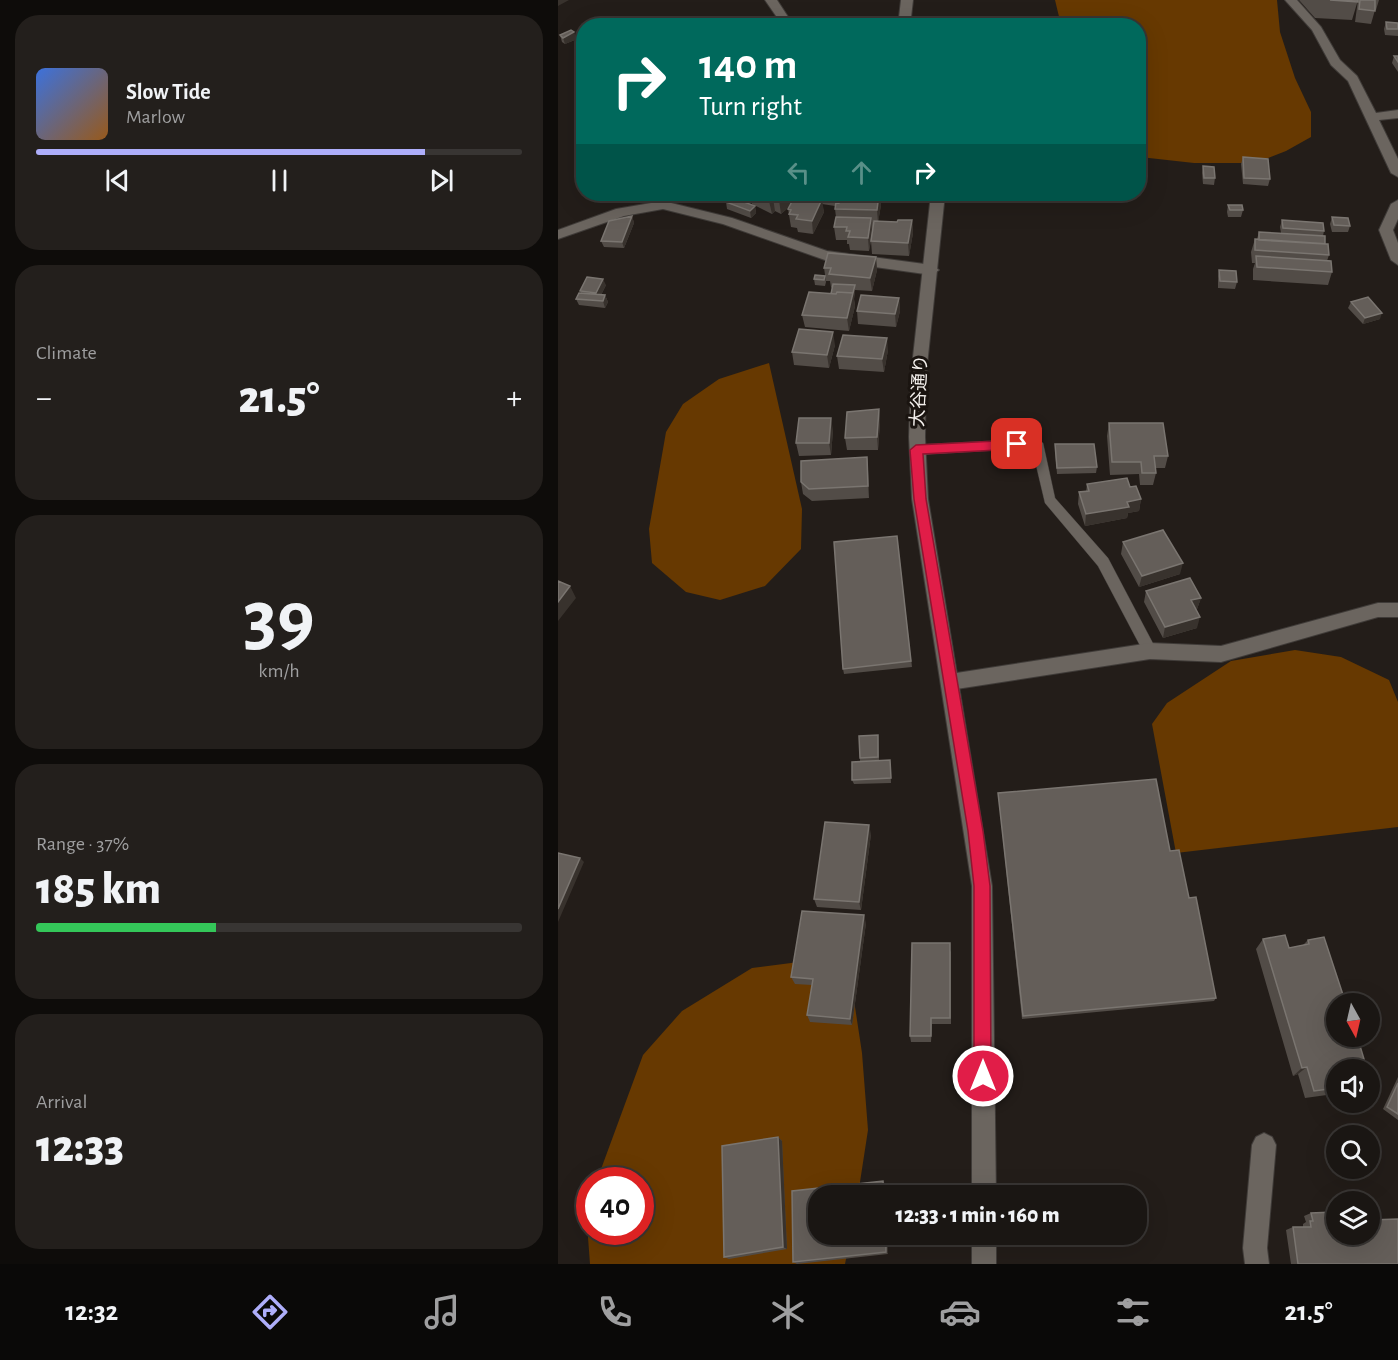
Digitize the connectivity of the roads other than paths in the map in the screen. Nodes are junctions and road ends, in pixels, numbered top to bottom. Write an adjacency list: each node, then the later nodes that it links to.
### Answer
1 (771, 0): 4 (street)
2 (907, 0): 5 (street)
3 (1291, 0): 7 (street)
4 (783, 18)
5 (905, 18)
6 (1398, 114): 7 (street)
7 (1372, 117): 8 (street)
8 (1398, 173)
9 (938, 201): 13 (street, 大谷通り)
10 (1398, 204): 12 (street)
11 (558, 235): 13 (street)
12 (1398, 260)
13 (933, 270): 14 (street, 大谷通り)
14 (916, 450): 16 (lane); 17 (street, 大谷通り)
15 (1398, 610): 16 (street)
16 (1150, 651): 17 (street)
17 (950, 682): 19 (street, 大谷通り)
18 (1264, 1145): 22 (street)
19 (984, 1185)
20 (984, 1245): 21 (street)
21 (984, 1264)
22 (1257, 1264)

